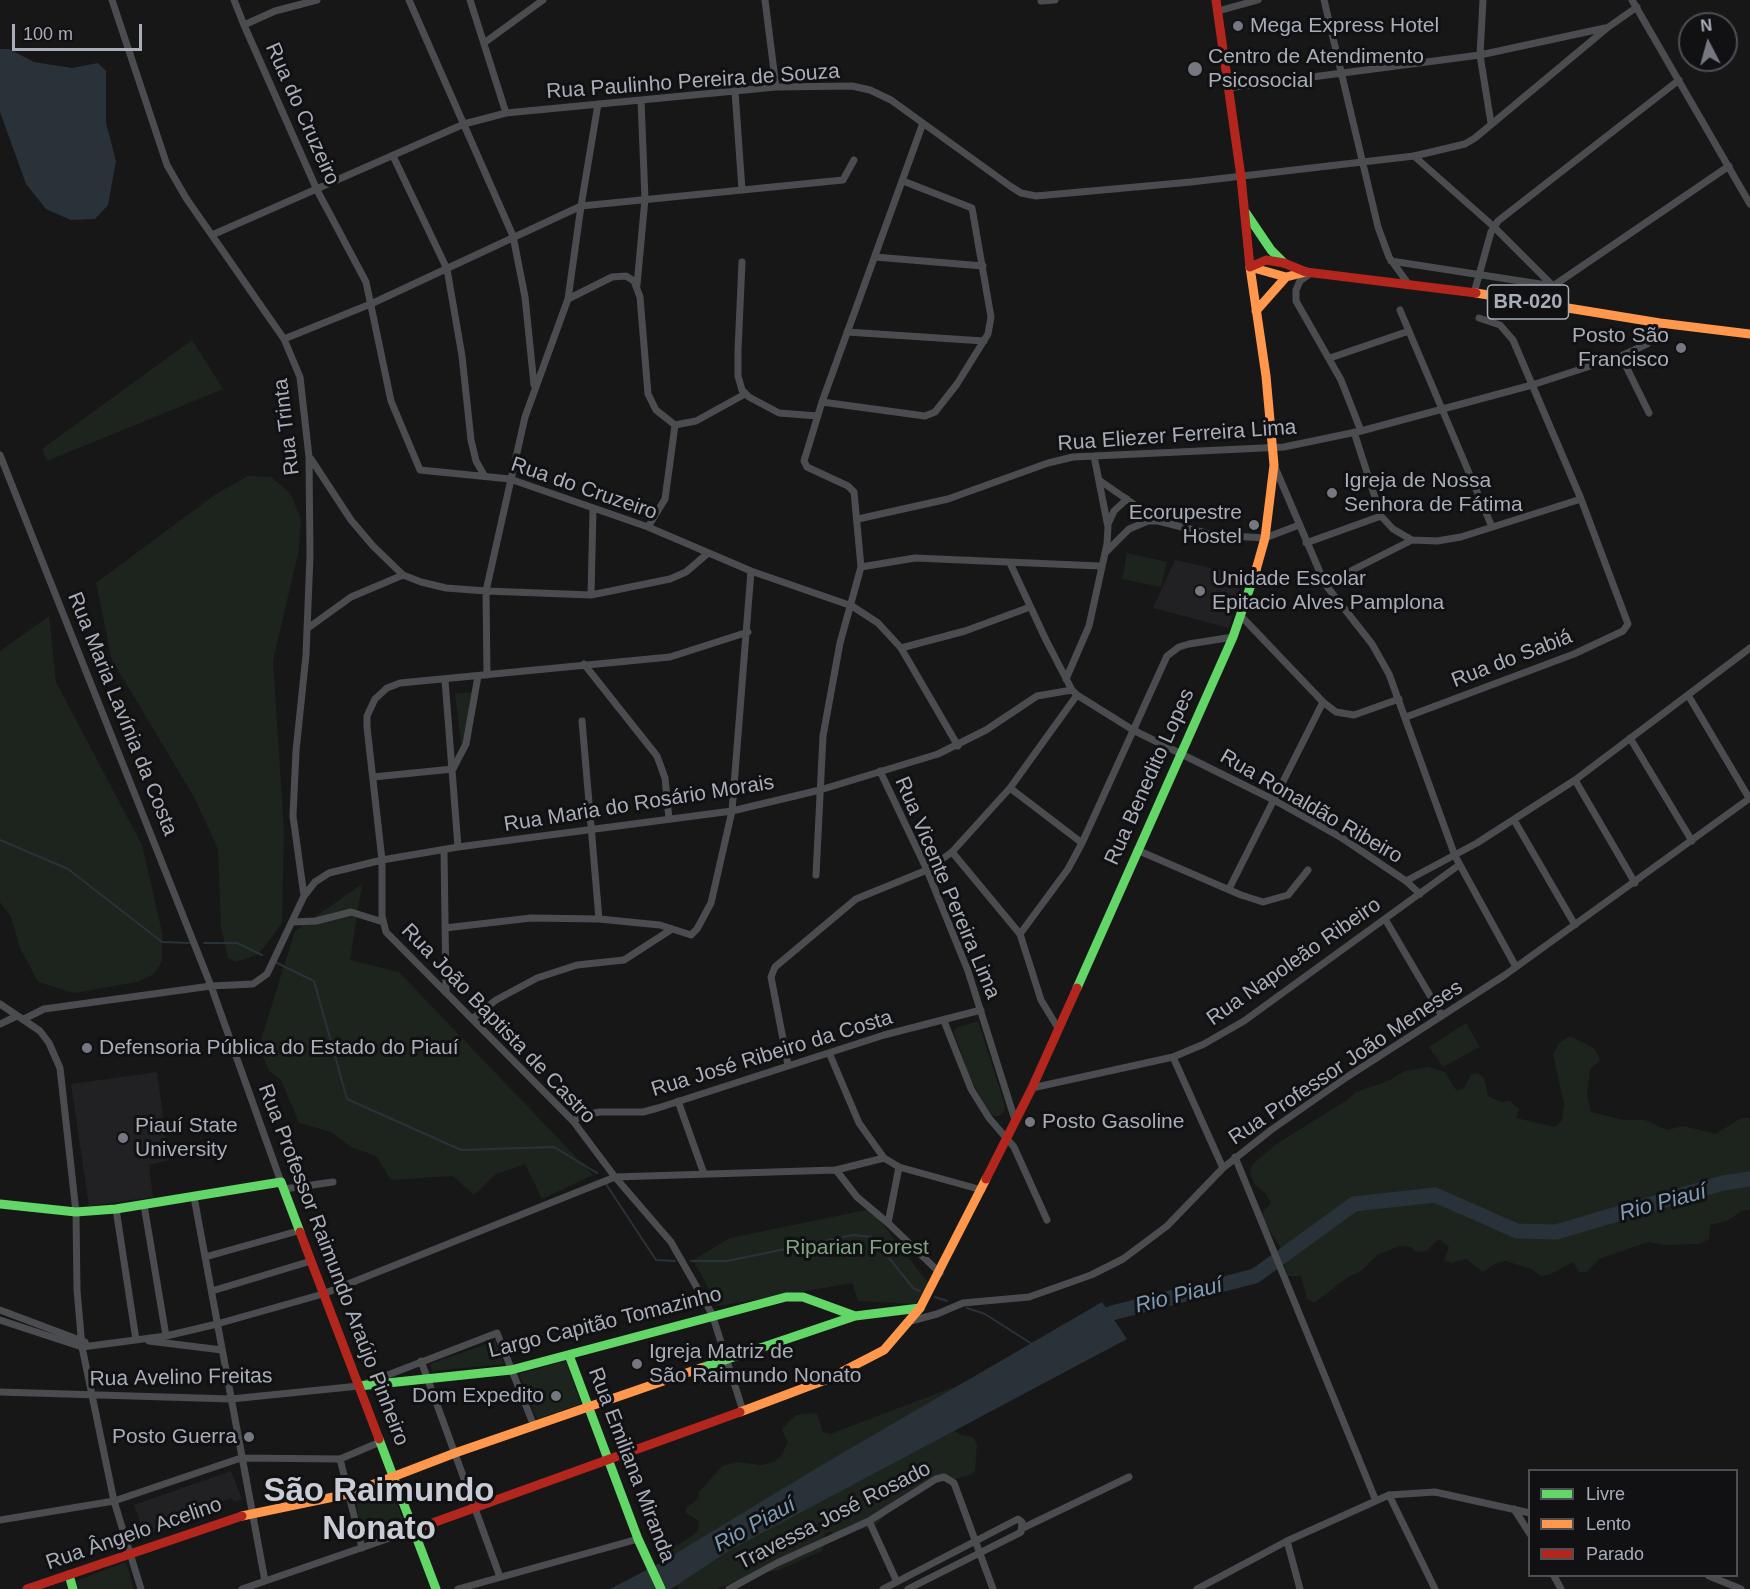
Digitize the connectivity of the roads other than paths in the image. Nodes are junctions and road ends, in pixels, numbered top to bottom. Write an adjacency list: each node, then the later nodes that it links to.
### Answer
1 (116, 0): 46 (street, Rua Trinta)
2 (234, 0): 17 (street)
3 (317, 0): 17 (street, Rua do Cruzeiro)
4 (409, 0): 31 (street)
5 (470, 0): 19 (street)
6 (543, 0): 19 (street)
7 (765, 0): 23 (street)
8 (1055, 0): 14 (street)
9 (1216, 0): 16 (main road, BR-020)
10 (1258, 0): 16 (street)
11 (1324, 0): 21 (street)
12 (1483, 0): 20 (street)
13 (1632, 0): 15 (street)
14 (1041, 1)
15 (1637, 7): 18 (street, Rua Paulinho Pereira de Souza); 22 (street)
16 (1218, 11): 24 (main road, BR-020)
17 (244, 25): 39 (street, Rua do Cruzeiro)
18 (1607, 28): 20 (street); 30 (street, Rua Paulinho Pereira de Souza)
19 (484, 44): 28 (street)
20 (1480, 55): 21 (street); 30 (street)
21 (1342, 75): 24 (street); 35 (street)
22 (1680, 80): 36 (street); 45 (street)
23 (776, 87): 25 (street, Rua Paulinho Pereira de Souza); 29 (street, Rua Paulinho Pereira de Souza)
24 (1228, 88): 37 (main road, BR-020)
25 (735, 91): 26 (street, Rua Paulinho Pereira de Souza); 40 (street)
26 (641, 100): 27 (street, Rua Paulinho Pereira de Souza); 41 (street)
27 (598, 104): 28 (street, Rua Paulinho Pereira de Souza); 43 (street)
28 (507, 113): 31 (street, Rua Paulinho Pereira de Souza)
29 (923, 123): 37 (street, Rua Paulinho Pereira de Souza); 38 (street)
30 (1491, 123): 33 (street, Rua Paulinho Pereira de Souza)
31 (464, 124): 32 (street, Rua Paulinho Pereira de Souza); 47 (street)
32 (393, 156): 39 (street, Rua Paulinho Pereira de Souza); 54 (street)
33 (1414, 156): 35 (street, Rua Paulinho Pereira de Souza); 45 (street)
34 (854, 160): 40 (street)
35 (1362, 163): 37 (street, Rua Paulinho Pereira de Souza); 49 (street)
36 (1729, 166): 42 (street); 60 (street)
37 (1241, 177): 44 (main road, BR-020)
38 (903, 181): 48 (street); 52 (street)
39 (317, 190): 46 (street, Rua Paulinho Pereira de Souza); 63 (street, Rua do Cruzeiro)
40 (742, 190): 41 (street)
41 (645, 199): 43 (street); 58 (street)
42 (1750, 204)
43 (581, 206): 47 (street); 62 (street)
44 (1245, 213): 51 (main road, BR-020); 53 (main road, Rua Benedito Lopes / BR-020)
45 (1494, 226): 56 (street); 60 (street)
46 (212, 235): 71 (street, Rua Trinta)
47 (513, 236): 54 (street); 76 (street)
48 (875, 257): 52 (street); 69 (street)
49 (1391, 261): 56 (street); 59 (street)
50 (742, 262): 77 (street)
51 (1284, 263): 53 (main road, BR-020); 55 (main road, BR-020)
52 (983, 266): 72 (street)
53 (1250, 267): 57 (main road, BR-020); 65 (main road, Rua Benedito Lopes)
54 (447, 269): 63 (street); 89 (street)
55 (1309, 273): 57 (main road, BR-020); 59 (main road, BR-020); 74 (street)
56 (1479, 274): 60 (street); 61 (street)
57 (1286, 277): 65 (main road)
58 (637, 285): 62 (street); 82 (street)
59 (1409, 285): 61 (main road, BR-020)
60 (1553, 286)
61 (1474, 294): 67 (main road, BR-020)
62 (568, 299): 76 (street)
63 (373, 303): 71 (street); 89 (street, Rua do Cruzeiro)
64 (1400, 310): 68 (street)
65 (1256, 311): 84 (main road, Rua Benedito Lopes)
66 (1479, 318): 75 (street)
67 (1660, 323): 70 (main road, BR-020); 73 (street, Rua Eliezer Ferreira Lima)
68 (1409, 331): 74 (street); 79 (street)
69 (847, 332): 72 (street); 78 (street)
70 (1749, 334)
71 (284, 339): 87 (street, Rua Trinta)
72 (984, 341): 78 (street)
73 (1622, 356): 75 (street, Rua Eliezer Ferreira Lima); 80 (street)
74 (1330, 358): 83 (street)
75 (1532, 384): 79 (street, Rua Eliezer Ferreira Lima); 93 (street)
76 (534, 386): 90 (street)
77 (745, 394): 81 (street); 82 (street)
78 (822, 402): 81 (street)
79 (1443, 407): 83 (street, Rua Eliezer Ferreira Lima); 101 (street)
80 (1649, 413)
81 (818, 416): 96 (street)
82 (675, 424): 99 (street)
83 (1358, 432): 84 (street, Rua Eliezer Ferreira Lima); 95 (street)
84 (1272, 447): 86 (street, Rua Eliezer Ferreira Lima); 88 (main road, Rua Benedito Lopes)
85 (0, 455): 176 (street, Rua Maria Lavínia da Costa)
86 (1094, 456): 91 (street); 96 (street, Rua Eliezer Ferreira Lima)
87 (309, 457): 111 (street); 118 (street, Rua Trinta)
88 (1274, 465): 98 (street); 102 (main road, Rua Benedito Lopes)
89 (484, 475): 90 (street, Rua do Cruzeiro)
90 (510, 479): 94 (street, Rua do Cruzeiro); 113 (street)
91 (1099, 480): 92 (street); 100 (street)
92 (1127, 499): 97 (street); 100 (street)
93 (1581, 499): 101 (street); 132 (street, Rua do Sabiá)
94 (593, 510): 99 (street, Rua do Cruzeiro); 114 (street)
95 (1381, 516): 103 (street); 104 (street)
96 (858, 519): 109 (street)
97 (1158, 521): 102 (street); 106 (street)
98 (1299, 525): 102 (street); 104 (street)
99 (648, 527): 105 (street, Rua do Cruzeiro)
100 (1108, 527): 106 (street)
101 (1492, 528): 103 (street)
102 (1265, 538): 117 (main road, Rua Benedito Lopes)
103 (1412, 540): 112 (street)
104 (1306, 543): 112 (street)
105 (707, 554): 110 (street, Rua do Cruzeiro); 114 (street)
106 (1105, 554): 108 (street)
107 (1010, 563): 108 (street); 109 (street); 116 (street)
108 (1100, 566): 126 (street)
109 (861, 567): 115 (street)
110 (752, 571): 115 (street, Rua do Cruzeiro); 119 (street)
111 (404, 575): 113 (street); 118 (street)
112 (1325, 584): 130 (street)
113 (486, 591): 114 (street); 124 (street)
114 (591, 595)
115 (852, 606): 121 (street, Rua do Cruzeiro); 143 (street)
116 (1030, 607): 121 (street); 126 (street)
117 (1241, 616): 120 (main road, Rua Benedito Lopes); 131 (street)
118 (308, 628): 166 (street, Rua Trinta)
119 (748, 632): 123 (street); 146 (street)
120 (1233, 637): 134 (street); 137 (main road, Rua Benedito Lopes)
121 (901, 648): 136 (street, Rua do Cruzeiro)
122 (1750, 648): 129 (street)
123 (584, 664): 124 (street); 147 (street)
124 (487, 675): 125 (street)
125 (478, 676): 127 (street); 138 (street)
126 (1066, 679): 128 (street)
127 (445, 680): 138 (street); 140 (street, Rua João Baptista de Castro)
128 (1074, 692): 134 (street, Rua Ronaldão Ribeiro); 136 (street, Rua Maria do Rosário Morais); 142 (street)
129 (1688, 695): 135 (street); 144 (street)
130 (1399, 699): 131 (street); 132 (street)
131 (1323, 702): 145 (street)
132 (1406, 717): 156 (street)
133 (582, 721): 149 (street)
134 (1133, 730): 137 (street, Rua Ronaldão Ribeiro); 151 (street)
135 (1630, 738): 141 (street); 150 (street)
136 (958, 746): 139 (street, Rua Maria do Rosário Morais)
137 (1182, 753): 145 (street, Rua Ronaldão Ribeiro); 154 (main road, Rua Benedito Lopes)
138 (453, 769): 140 (street); 152 (street)
139 (880, 771): 143 (street, Rua Maria do Rosário Morais); 159 (street, Rua Vicente Pereira Lima)
140 (373, 777): 157 (street, Rua João Baptista de Castro)
141 (1575, 780): 148 (street); 163 (street)
142 (1010, 788): 151 (street); 155 (street)
143 (820, 790): 146 (street, Rua Maria do Rosário Morais); 161 (street)
144 (1750, 798): 150 (street, Rua Professor João Meneses)
145 (1274, 800): 162 (street, Rua Ronaldão Ribeiro); 164 (street)
146 (732, 811): 147 (street, Rua Maria do Rosário Morais); 173 (street)
147 (669, 819): 149 (street, Rua Maria do Rosário Morais)
148 (1514, 820): 156 (street); 171 (street)
149 (592, 831): 152 (street, Rua Maria do Rosário Morais); 167 (street)
150 (1692, 841): 163 (street, Rua Professor João Meneses)
151 (1082, 843): 174 (street)
152 (458, 848): 153 (street, Rua Maria do Rosário Morais)
153 (444, 850): 157 (street, Rua Maria do Rosário Morais); 172 (street)
154 (1137, 850): 164 (street); 185 (main road, Rua Benedito Lopes)
155 (952, 852): 159 (street); 174 (street)
156 (1455, 856): 158 (street); 162 (street)
157 (382, 860): 166 (street, Rua Maria do Rosário Morais); 170 (street, Rua João Baptista de Castro)
158 (1459, 865): 165 (street, Rua Napoleão Ribeiro); 175 (street)
159 (927, 870): 179 (street, Rua Vicente Pereira Lima); 188 (street)
160 (1308, 870): 164 (street)
161 (816, 875)
162 (1406, 881): 165 (street, Rua Ronaldão Ribeiro)
163 (1635, 883): 171 (street, Rua Professor João Meneses)
164 (1229, 889)
165 (1420, 894): 168 (street, Rua Napoleão Ribeiro)
166 (304, 896): 169 (street, Rua Maria do Rosário Morais)
167 (599, 919): 172 (street); 173 (street)
168 (1385, 920): 180 (street); 187 (street, Rua Napoleão Ribeiro)
169 (292, 922): 170 (street); 176 (street, Rua Maria do Rosário Morais)
170 (383, 922): 177 (street, Rua João Baptista de Castro)
171 (1575, 925): 175 (street, Rua Professor João Meneses)
172 (445, 928): 177 (street)
173 (672, 928): 182 (street)
174 (1020, 934): 185 (street)
175 (1516, 967): 180 (street, Rua Professor João Meneses)
176 (211, 986): 181 (street); 202 (street, Rua Professor Raimundo Araújo Pinheiro)
177 (446, 991): 182 (street, Rua João Baptista de Castro)
178 (0, 1004): 181 (street)
179 (981, 1010): 183 (street, Rua José Ribeiro da Costa); 191 (street, Rua Vicente Pereira Lima)
180 (1442, 1016): 194 (street, Rua Professor João Meneses)
181 (20, 1017): 184 (street); 208 (street)
182 (472, 1019): 192 (street, Rua João Baptista de Castro)
183 (944, 1021): 186 (street, Rua José Ribeiro da Costa); 193 (street)
184 (0, 1024)
185 (1058, 1028): 189 (main road, Rua Benedito Lopes)
186 (830, 1055): 188 (street, Rua José Ribeiro da Costa); 195 (street)
187 (1173, 1057): 189 (street, Rua Napoleão Ribeiro); 197 (street)
188 (788, 1065): 190 (street, Rua José Ribeiro da Costa)
189 (1032, 1088): 191 (main road, Rua Benedito Lopes)
190 (678, 1101): 192 (street, Rua José Ribeiro da Costa); 199 (street)
191 (1015, 1120): 193 (main road, Rua Benedito Lopes)
192 (573, 1121): 200 (street, Rua João Baptista de Castro)
193 (1007, 1137): 203 (main road, Rua Benedito Lopes); 209 (street)
194 (1235, 1157): 197 (street, Rua Professor João Meneses); 250 (street)
195 (884, 1158): 196 (street); 198 (street)
196 (899, 1167): 203 (street); 210 (street)
197 (1223, 1168): 222 (street, Rua Professor João Meneses)
198 (836, 1170): 199 (street); 210 (street)
199 (704, 1174): 200 (street)
200 (615, 1177): 216 (street); 219 (street, Rua João Baptista de Castro)
201 (333, 1182): 202 (street)
202 (282, 1186): 204 (main road); 211 (main road, Rua Professor Raimundo Araújo Pinheiro)
203 (982, 1190): 214 (main road, Rua Benedito Lopes)
204 (194, 1197): 206 (main road); 212 (street)
205 (0, 1204): 208 (main road)
206 (144, 1205): 207 (main road); 224 (street)
207 (116, 1209): 208 (main road); 225 (street)
208 (76, 1212): 226 (street)
209 (1047, 1220)
210 (888, 1223): 214 (street)
211 (298, 1231): 212 (street); 213 (main road, Rua Professor Raimundo Araújo Pinheiro)
212 (205, 1257): 215 (street)
213 (311, 1261): 215 (street); 216 (main road, Rua Professor Raimundo Araújo Pinheiro)
214 (940, 1273): 217 (main road, Rua Benedito Lopes)
215 (212, 1291): 223 (street)
216 (323, 1294): 223 (street); 233 (main road, Rua Professor Raimundo Araújo Pinheiro)
217 (920, 1308): 220 (main road); 222 (main road, Rua Benedito Lopes)
218 (0, 1310): 226 (street)
219 (712, 1314): 220 (main road, Largo Capitão Tomazinho); 228 (main road, Largo Capitão Tomazinho); 229 (street, Rua João Baptista de Castro)
220 (855, 1316): 229 (main road, Rua Ângelo Acelino)
221 (0, 1320): 226 (street)
222 (911, 1321): 238 (main road, Rua Benedito Lopes)
223 (217, 1324): 224 (street); 227 (street)
224 (166, 1336): 225 (street)
225 (138, 1340): 226 (street); 227 (street)
226 (82, 1344): 235 (street)
227 (222, 1350): 236 (street)
228 (569, 1355): 231 (main road, Largo Capitão Tomazinho); 237 (main road, Rua Emiliana Miranda)
229 (726, 1359): 237 (main road, Rua Ângelo Acelino); 238 (street, Rua João Baptista de Castro)
230 (421, 1361): 231 (street, Rua Avelino Freitas); 232 (street); 233 (street, Rua Avelino Freitas)
231 (511, 1370): 232 (main road, Largo Capitão Tomazinho); 239 (street)
232 (427, 1378): 233 (main road, Largo Capitão Tomazinho); 241 (street)
233 (359, 1386): 236 (street, Rua Avelino Freitas); 240 (main road, Rua Professor Raimundo Araújo Pinheiro)
234 (0, 1392): 235 (street, Rua Avelino Freitas)
235 (91, 1397): 236 (street, Rua Avelino Freitas); 249 (street)
236 (231, 1399): 242 (street)
237 (588, 1407): 239 (main road, Rua Ângelo Acelino); 244 (main road, Rua Emiliana Miranda)
238 (743, 1411): 244 (main road, Rua Benedito Lopes)
239 (534, 1426): 241 (main road, Rua Ângelo Acelino)
240 (380, 1442): 243 (street); 245 (main road, Rua Professor Raimundo Araújo Pinheiro)
241 (455, 1453): 245 (main road, Rua Ângelo Acelino); 251 (street)
242 (241, 1458): 243 (street); 249 (street); 253 (street)
243 (340, 1459): 247 (street)
244 (609, 1461): 251 (main road, Rua Benedito Lopes); 260 (main road, Rua Emiliana Miranda)
245 (393, 1477): 247 (main road, Rua Ângelo Acelino); 258 (main road, Rua Professor Raimundo Araújo Pinheiro)
246 (1129, 1478): 257 (street)
247 (348, 1494): 253 (main road, Rua Ângelo Acelino); 263 (street)
248 (1389, 1496): 250 (street); 252 (street); 286 (street)
249 (114, 1500): 255 (street); 265 (street)
250 (1376, 1501): 262 (street)
251 (475, 1508): 258 (main road, Rua Benedito Lopes); 268 (street)
252 (1514, 1509): 254 (street); 259 (street)
253 (252, 1512): 265 (main road, Rua Ângelo Acelino); 270 (street)
254 (1528, 1512)
255 (0, 1520)
256 (869, 1521): 261 (street, Travessa José Rosado); 271 (street); 280 (street, Travessa José Rosado)
257 (1023, 1528): 261 (street); 264 (street)
258 (413, 1530): 263 (street); 277 (main road, Rua Professor Raimundo Araújo Pinheiro)
259 (1528, 1531)
260 (638, 1539): 268 (street); 279 (main road, Rua Emiliana Miranda)
261 (976, 1541): 264 (street); 266 (street)
262 (1287, 1541): 284 (street); 285 (street)
263 (362, 1548): 270 (street)
264 (980, 1552): 272 (street); 283 (street)
265 (130, 1555): 267 (main road, Rua Ângelo Acelino); 275 (street)
266 (914, 1573): 271 (street); 272 (street)
267 (69, 1575): 273 (main road, Rua Ângelo Acelino); 274 (main road)
268 (500, 1577): 278 (street)
269 (1713, 1577): 287 (street)
270 (265, 1581): 276 (street)
271 (897, 1582): 281 (street)
272 (920, 1583): 282 (street)
273 (27, 1589)
274 (73, 1589)
275 (141, 1589)
276 (242, 1589)
277 (436, 1589)
278 (458, 1589)
279 (661, 1589)
280 (729, 1589)
281 (883, 1589)
282 (908, 1589)
283 (993, 1589)
284 (1197, 1589)
285 (1300, 1589)
286 (1435, 1589)
287 (1741, 1589)

